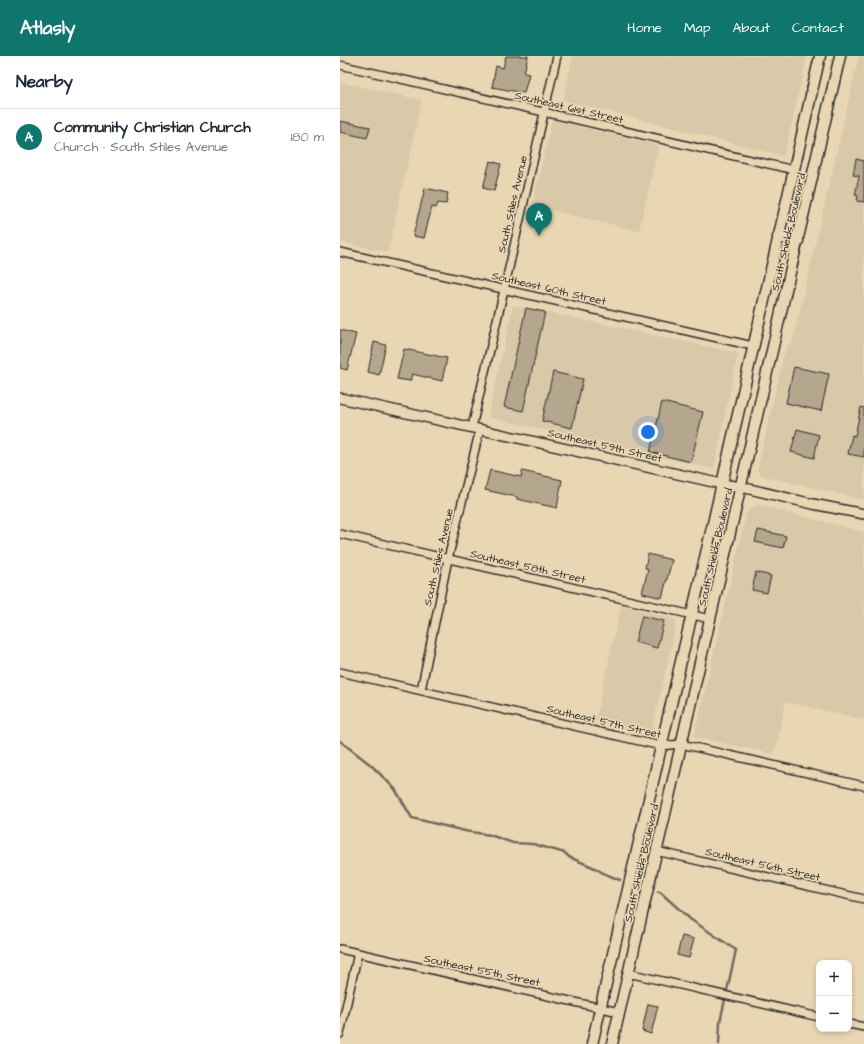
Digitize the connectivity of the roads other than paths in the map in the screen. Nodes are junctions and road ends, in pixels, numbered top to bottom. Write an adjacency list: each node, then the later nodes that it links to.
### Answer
1 (557, 56): 5 (street, South Stiles Avenue)
2 (820, 56): 6 (main road, South Shields Boulevard)
3 (840, 56): 8 (main road, South Shields Boulevard)
4 (340, 65): 5 (street, Southeast 61st Street)
5 (544, 113): 6 (street, Southeast 61st Street); 10 (street, South Stiles Avenue)
6 (794, 170): 7 (main road, South Shields Boulevard)
7 (778, 237): 8 (main road); 11 (main road, South Shields Boulevard)
8 (798, 241): 15 (main road, South Shields Boulevard)
9 (340, 252): 10 (street, Southeast 60th Street)
10 (504, 290): 11 (street, Southeast 60th Street); 13 (street, South Stiles Avenue)
11 (753, 346): 14 (main road, South Shields Boulevard)
12 (340, 398): 13 (main road, Southeast 59th Street)
13 (476, 428): 14 (main road, Southeast 59th Street); 18 (street, South Stiles Avenue)
14 (722, 484): 15 (main road, Southeast 59th Street); 19 (main road, South Shields Boulevard)
15 (741, 487): 16 (main road, Southeast 59th Street); 20 (main road, South Shields Boulevard)
16 (864, 514)
17 (340, 534): 18 (street, Southeast 58th Street)
18 (448, 559): 19 (street, Southeast 58th Street); 22 (street, South Stiles Avenue)
19 (691, 615): 20 (street, Southeast 58th Street); 24 (main road, South Shields Boulevard)
20 (710, 620): 23 (main road, South Shields Boulevard)
21 (340, 672): 22 (street, Southeast 57th Street)
22 (421, 690): 24 (street, Southeast 57th Street)
23 (681, 744): 24 (street, Southeast 57th Street); 25 (street, Southeast 57th Street); 26 (main road, South Shields Boulevard)
24 (661, 746): 31 (main road, South Shields Boulevard)
25 (864, 786)
26 (656, 851): 27 (street, Southeast 56th Street); 30 (main road, South Shields Boulevard)
27 (864, 899)
28 (340, 949): 29 (street, Southeast 55th Street)
29 (358, 954): 31 (street, Southeast 55th Street); 36 (street)
30 (628, 973): 32 (main road, South Shields Boulevard); 33 (street)
31 (600, 1008): 32 (street, Southeast 55th Street); 37 (main road, South Shields Boulevard)
32 (619, 1012): 38 (main road, South Shields Boulevard)
33 (816, 1016)
34 (852, 1025): 35 (street)
35 (864, 1027)
36 (340, 1034)
37 (592, 1044)
38 (612, 1044)

